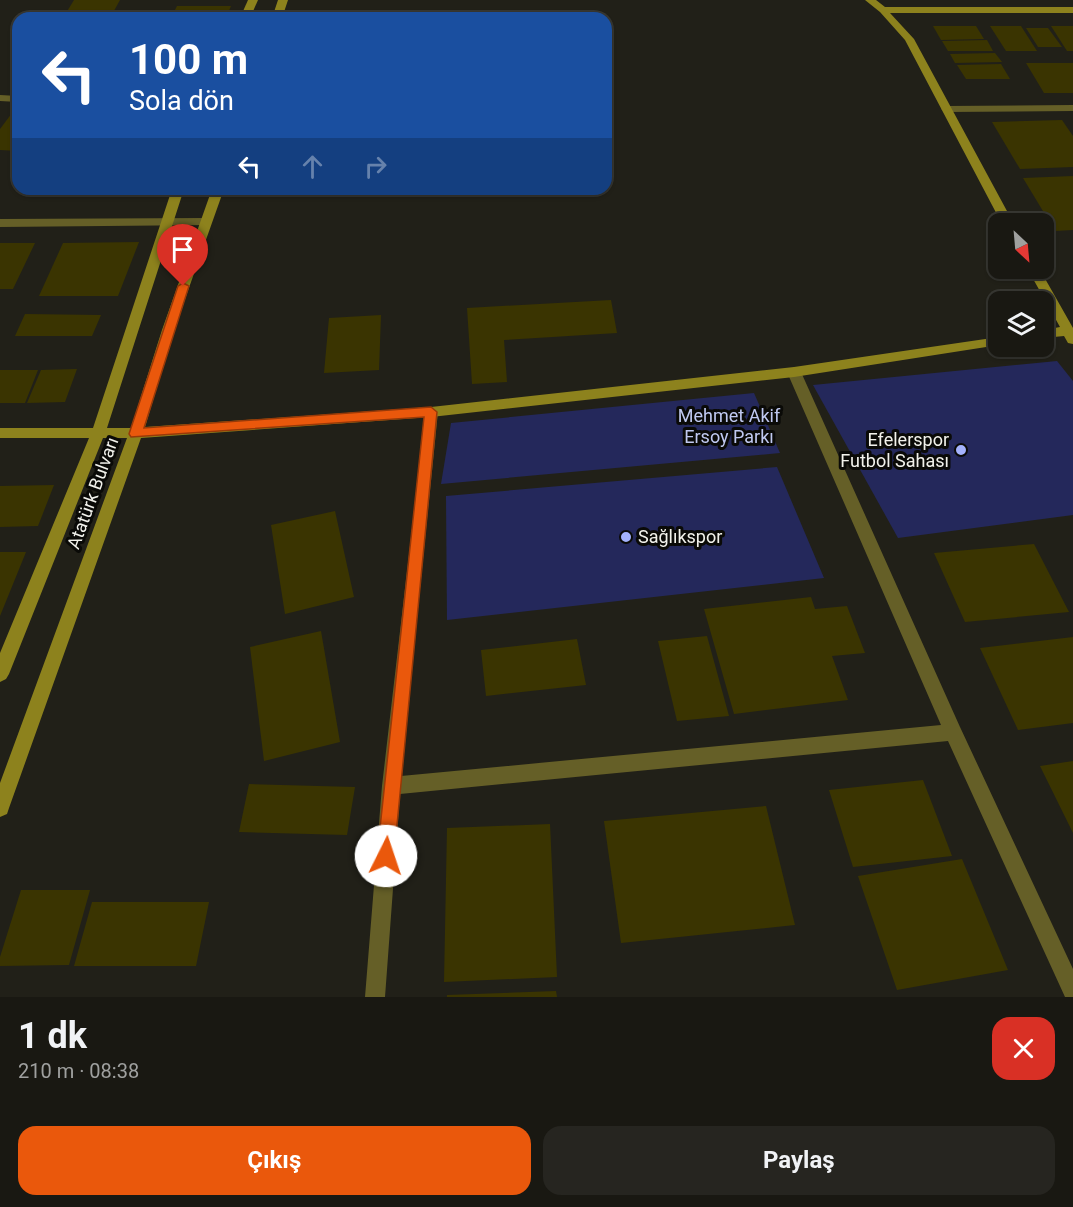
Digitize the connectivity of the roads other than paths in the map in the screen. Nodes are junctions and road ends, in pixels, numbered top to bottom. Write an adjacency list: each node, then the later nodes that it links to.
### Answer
1 (870, 0): 2 (street)
2 (883, 10): 3 (street); 5 (street)
3 (1073, 10)
4 (1073, 108): 5 (street)
5 (946, 109): 8 (street)
6 (176, 195): 9 (street, Atatürk Bulvarı)
7 (216, 195): 10 (street, Atatürk Bulvarı)
8 (1002, 213)
9 (166, 222): 10 (street); 11 (street); 19 (street, Atatürk Bulvarı)
10 (206, 222): 20 (street, Atatürk Bulvarı)
11 (0, 223)
12 (1039, 279): 14 (street)
13 (1054, 334): 14 (street)
14 (1071, 334)
15 (988, 343): 16 (street)
16 (794, 372): 17 (street); 22 (street)
17 (431, 412): 20 (street); 23 (street)
18 (0, 433): 19 (street)
19 (98, 433): 20 (street); 21 (street, Atatürk Bulvarı)
20 (136, 434): 24 (street, Atatürk Bulvarı)
21 (0, 674)
22 (953, 732): 23 (street); 25 (street)
23 (391, 786): 26 (street)
24 (0, 808)
25 (1073, 992)
26 (375, 997)

